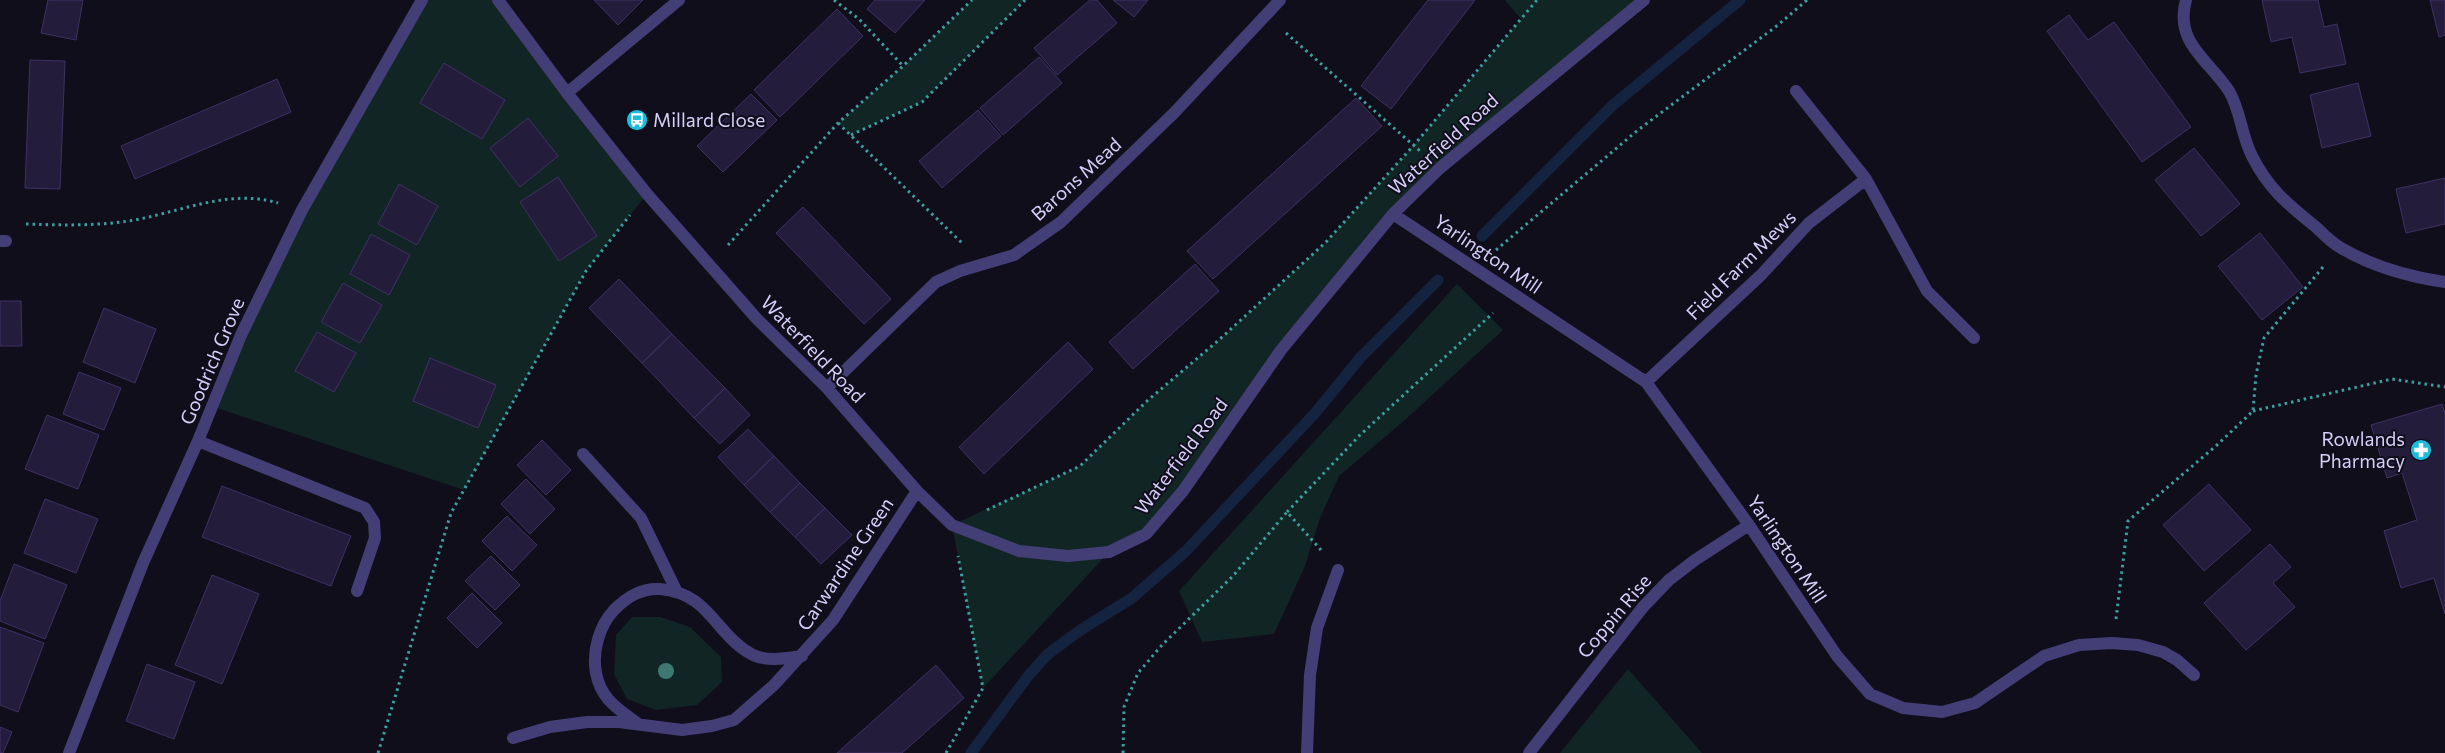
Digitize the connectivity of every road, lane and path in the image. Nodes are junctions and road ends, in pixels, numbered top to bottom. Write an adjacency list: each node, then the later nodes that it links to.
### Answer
1 (422, 0): 22 (street, Goodrich Grove)
2 (498, 0): 15 (street, Waterfield Road)
3 (679, 0): 15 (street)
4 (834, 0): 13 (path)
5 (972, 0): 13 (path)
6 (1025, 0): 17 (path)
7 (1280, 0): 12 (street, Barons Mead)
8 (1537, 0): 18 (path)
9 (1644, 0): 19 (street, Waterfield Road)
10 (1807, 0): 28 (path)
11 (2186, 0): 25 (street)
12 (1267, 16): 18 (path); 26 (street, Barons Mead)
13 (903, 66): 16 (path)
14 (1796, 91): 20 (street)
15 (567, 93): 21 (street, Waterfield Road)
16 (838, 122): 17 (path); 27 (path)
17 (851, 135): 26 (path)
18 (1414, 145): 19 (path); 40 (path)
19 (1440, 168): 23 (street, Waterfield Road)
20 (1866, 179): 31 (street); 32 (street, Field Farm Mews)
21 (646, 194): 27 (street, Waterfield Road); 51 (path)
22 (302, 210): 24 (path); 36 (street, Goodrich Grove)
23 (1393, 214): 28 (street, Yarlington Mill); 40 (street, Waterfield Road)
24 (19, 224)
25 (2340, 248): 29 (street); 35 (path)
26 (985, 265): 34 (street, Barons Mead)
27 (709, 266): 34 (street, Waterfield Road)
28 (1478, 270): 30 (street, Yarlington Mill)
29 (2445, 282)
30 (1513, 294): 32 (street, Yarlington Mill); 39 (path)
31 (1974, 338)
32 (1646, 382): 41 (street, Yarlington Mill)
33 (2445, 387): 35 (path)
34 (827, 388): 38 (street, Waterfield Road)
35 (2254, 411): 45 (path)
36 (198, 441): 44 (street); 50 (street, Goodrich Grove)
37 (584, 454): 43 (street)
38 (916, 491): 40 (street, Waterfield Road); 46 (street, Carwardine Green)
39 (1287, 512): 42 (path); 53 (path)
40 (952, 526): 52 (path)
41 (1749, 526): 45 (street, Yarlington Mill); 55 (street, Coppin Rise)
42 (1338, 570): 54 (street)
43 (676, 590): 46 (street, Carwardine Green); 48 (street, Carwardine Green)
44 (357, 592)
45 (2112, 643): 47 (street, Yarlington Mill)
46 (802, 656): 48 (street, Carwardine Green)
47 (2194, 675)
48 (638, 724): 49 (street, Carwardine Green)
49 (513, 738)
50 (69, 753)
51 (378, 753)
52 (946, 753)
53 (1123, 753)
54 (1307, 753)
55 (1528, 753)

